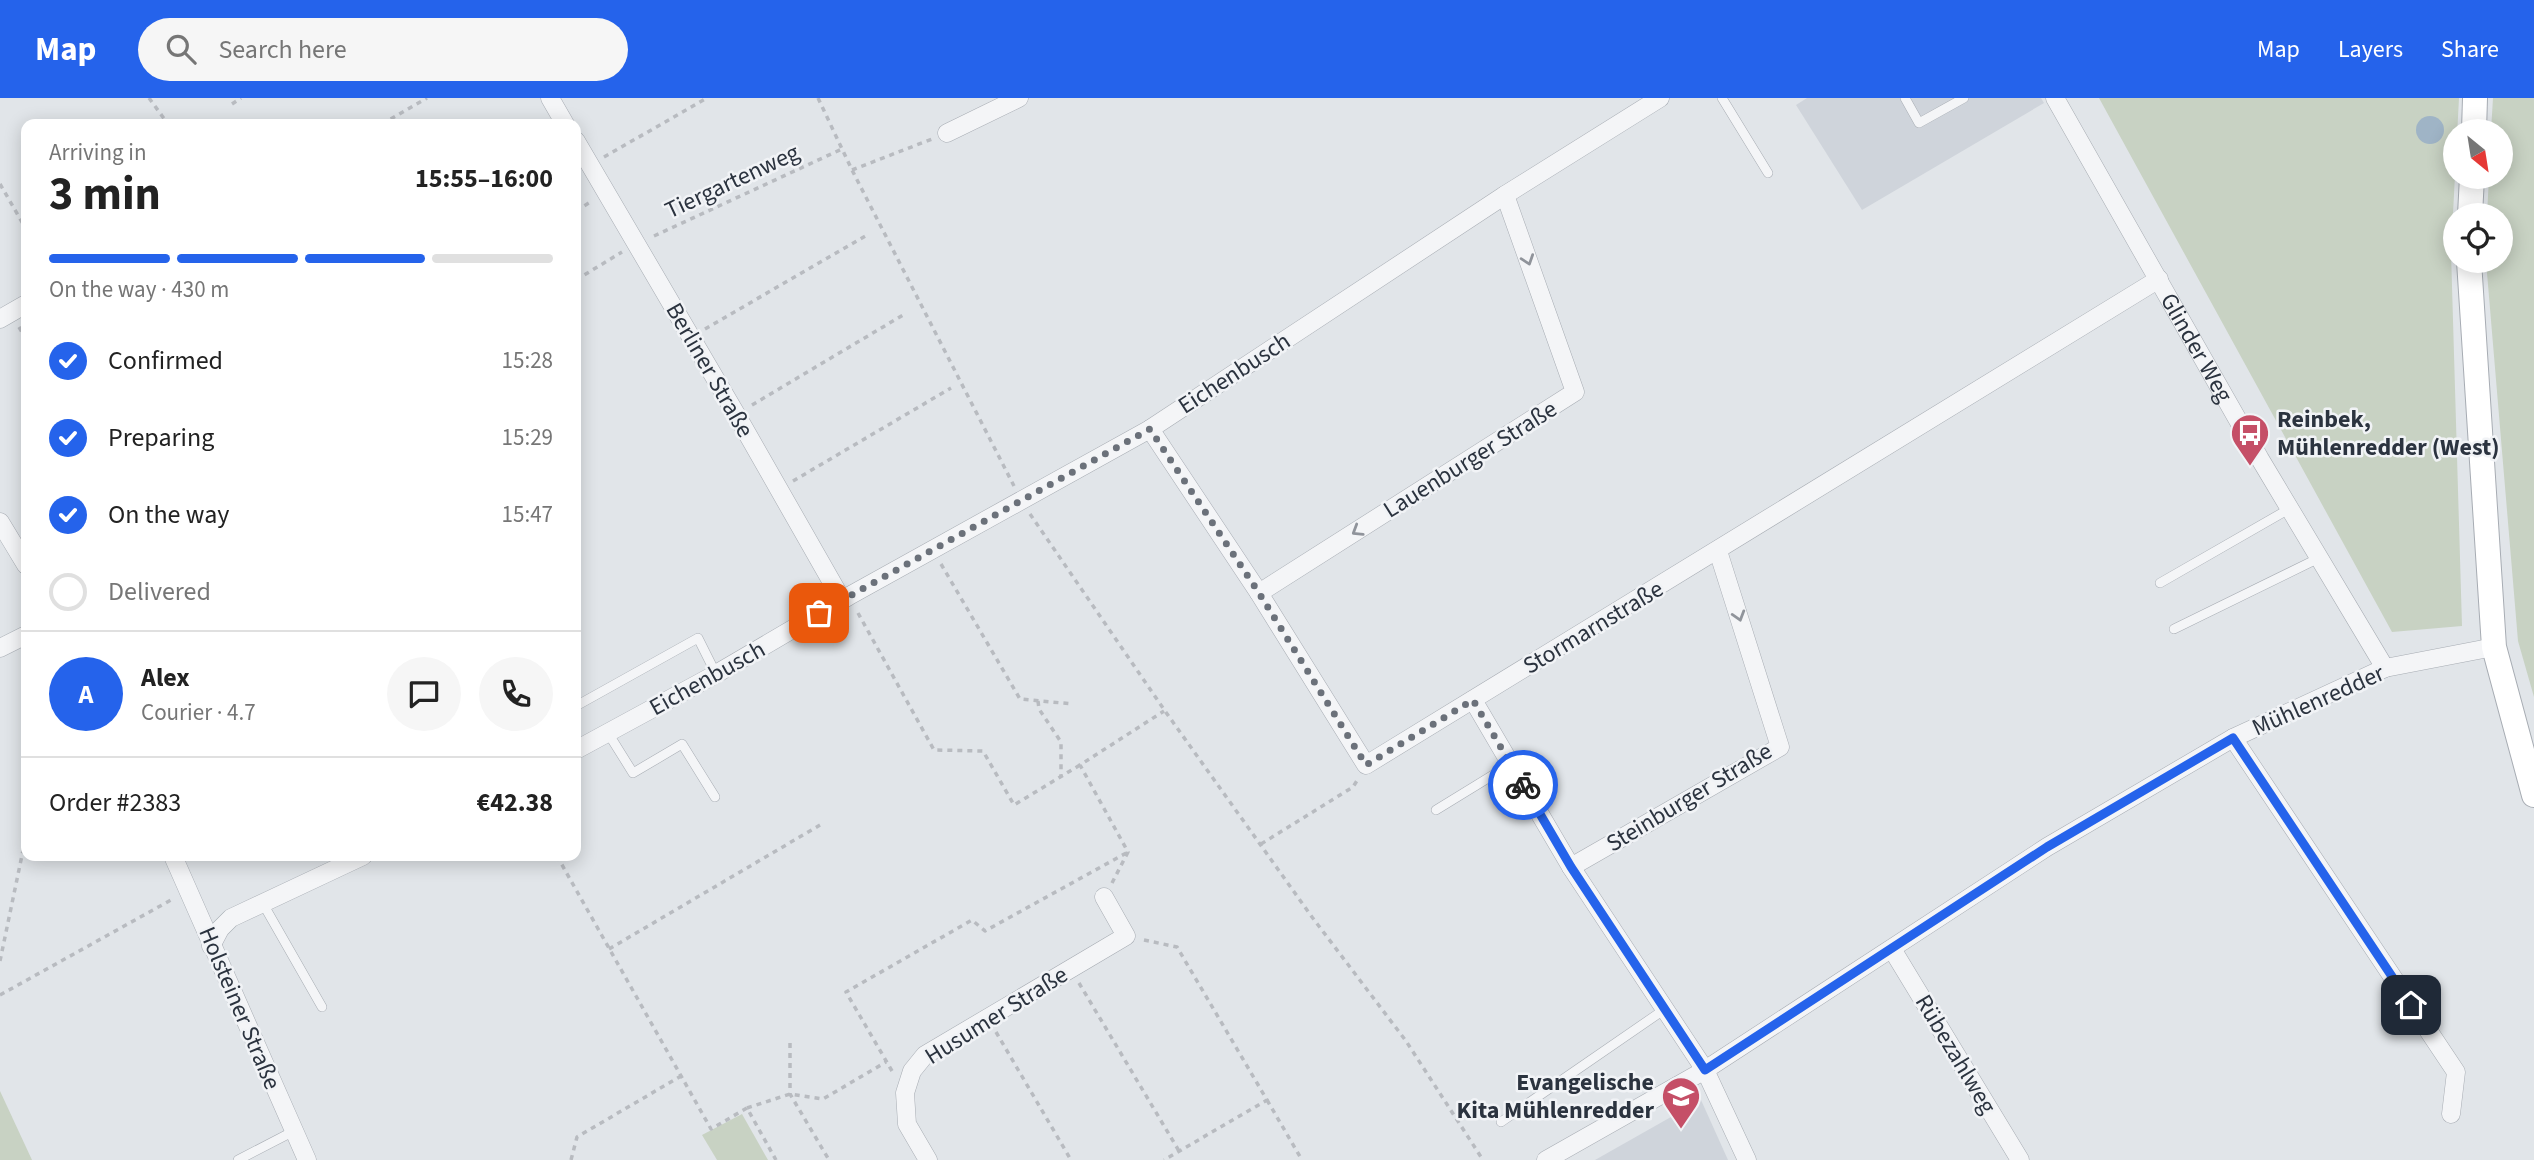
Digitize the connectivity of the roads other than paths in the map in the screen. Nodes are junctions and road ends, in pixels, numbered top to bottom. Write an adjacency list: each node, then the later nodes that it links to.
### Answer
1 (550, 98): 9 (street)
2 (1018, 98): 11 (street)
3 (1660, 98): 14 (street, Eichenbusch)
4 (1722, 98): 13 (lane)
5 (1905, 98): 6 (lane)
6 (1964, 98)
7 (2055, 98): 16 (street, Glinder Weg)
8 (2475, 98): 10 (main road)
9 (562, 119)
10 (2474, 119)
11 (947, 133)
12 (581, 149): 27 (street, Berliner Straße)
13 (1768, 173)
14 (1505, 195): 19 (street, Eichenbusch); 26 (street, Lauenburger Straße, one-way to 26)
15 (2470, 273): 30 (main road)
16 (2160, 279): 20 (street, Glinder Weg); 22 (street, Stormarnstraße)
17 (21, 307): 18 (street)
18 (0, 319)
19 (1150, 429): 26 (street); 27 (street, Eichenbusch)
20 (2289, 509): 24 (street, Glinder Weg); 25 (lane)
21 (0, 522): 23 (street)
22 (1718, 551): 34 (street, Stormarnstraße); 45 (street, Steinburger Straße, one-way to 45)
23 (21, 557)
24 (2319, 558): 28 (lane); 32 (street, Glinder Weg)
25 (2160, 583)
26 (1259, 593): 34 (street, Stormarnstraße)
27 (845, 598): 33 (street, Eichenbusch)
28 (2174, 629)
29 (21, 638): 31 (street)
30 (2494, 647): 32 (street, Mühlenredder); 40 (main road)
31 (0, 648)
32 (2385, 668): 37 (street, Mühlenredder)
33 (716, 674): 35 (lane); 36 (street, Eichenbusch)
34 (1473, 700): 39 (street)
35 (581, 703)
36 (608, 733): 38 (street, Eichenbusch); 41 (lane)
37 (2233, 738): 49 (street, Mühlenredder); 53 (street)
38 (581, 747)
39 (1511, 764): 42 (lane); 45 (street)
40 (2534, 795)
41 (715, 797)
42 (1436, 810)
43 (175, 861): 48 (street, Holsteiner Straße)
44 (352, 861): 47 (street)
45 (1571, 867): 51 (street)
46 (1104, 897): 58 (street, Husumer Straße)
47 (262, 902): 48 (street); 50 (lane)
48 (211, 946): 55 (street, Holsteiner Straße)
49 (1892, 949): 52 (street, Mühlenredder); 61 (street, Rübezahlweg)
50 (322, 1007)
51 (1665, 1009): 52 (street); 54 (lane)
52 (1705, 1070): 59 (street, Mühlenredder); 60 (street)
53 (2451, 1114)
54 (1501, 1122)
55 (293, 1131): 56 (lane); 57 (street, Holsteiner Straße)
56 (239, 1160)
57 (307, 1160)
58 (928, 1160)
59 (1546, 1160)
60 (1748, 1160)
61 (2020, 1160)

